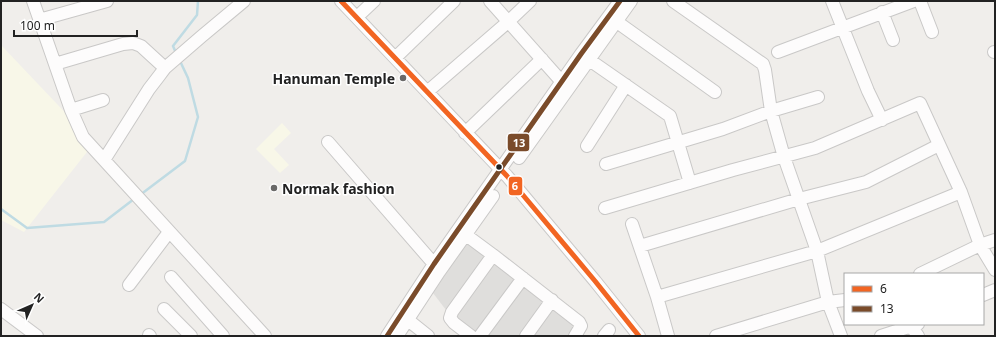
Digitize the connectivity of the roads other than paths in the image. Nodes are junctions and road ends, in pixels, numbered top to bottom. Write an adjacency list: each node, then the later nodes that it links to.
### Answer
1 (33, 1): 17 (street)
2 (107, 1): 17 (street)
3 (244, 1): 28 (street)
4 (341, 1): 16 (street)
5 (374, 1): 16 (street)
6 (454, 1): 24 (street)
7 (490, 1): 18 (street)
8 (530, 1): 18 (street)
9 (620, 1): 29 (street)
10 (631, 1): 19 (street)
11 (673, 1): 36 (street)
12 (832, 1): 20 (street)
13 (914, 1): 15 (street)
14 (920, 1): 21 (street)
15 (882, 12): 20 (street); 22 (street)
16 (357, 17): 24 (street)
17 (39, 20): 27 (street)
18 (509, 21): 25 (street); 31 (street)
19 (617, 22): 26 (street); 32 (street)
20 (842, 28): 23 (street); 37 (street)
21 (932, 32)
22 (893, 40)
23 (778, 52)
24 (396, 58): 31 (street)
25 (542, 59): 29 (street); 38 (street)
26 (588, 59): 30 (street); 46 (street)
27 (55, 64): 28 (street); 35 (street)
28 (165, 68): 44 (street)
29 (562, 82): 46 (street)
30 (626, 85): 40 (street); 41 (street)
31 (427, 92): 38 (street)
32 (715, 92)
33 (818, 98): 36 (street)
34 (103, 100): 35 (street)
35 (71, 110): 44 (street)
36 (771, 111): 40 (street); 43 (street)
37 (882, 120): 42 (street); 43 (street)
38 (465, 133): 46 (street)
39 (328, 142): 59 (street)
40 (678, 142): 45 (street); 47 (street)
41 (587, 146)
42 (939, 146): 48 (street); 49 (street)
43 (784, 157): 47 (street); 49 (street)
44 (104, 160): 52 (street)
45 (606, 164)
46 (504, 174): 53 (street); 59 (street); 86 (street)
47 (690, 183): 50 (street)
48 (961, 192): 55 (street); 57 (street)
49 (799, 199): 56 (street); 57 (street)
50 (605, 208)
51 (632, 224): 56 (street)
52 (169, 232): 64 (street); 78 (street)
53 (466, 235): 58 (street); 73 (street)
54 (995, 240): 55 (street)
55 (980, 245): 60 (street); 61 (street)
56 (640, 246): 67 (street)
57 (817, 252): 67 (street); 70 (street)
58 (493, 255): 63 (street); 82 (street)
59 (434, 264): 79 (street)
60 (995, 270)
61 (922, 273)
62 (171, 277): 77 (street)
63 (523, 278): 68 (street); 83 (street)
64 (129, 284)
65 (995, 290): 66 (street)
66 (984, 295)
67 (657, 297): 87 (street)
68 (552, 300): 84 (street); 85 (street)
69 (844, 300): 70 (street)
70 (828, 302): 88 (street); 89 (street)
71 (1, 309): 75 (street)
72 (164, 309): 76 (street)
73 (408, 320): 80 (street); 81 (street)
74 (916, 329): 90 (street)
75 (35, 336)
76 (191, 336)
77 (223, 336)
78 (265, 336)
79 (386, 336)
80 (397, 336)
81 (428, 336)
82 (471, 336)
83 (480, 336)
84 (526, 336)
85 (575, 336)
86 (639, 336)
87 (668, 336)
88 (716, 336)
89 (841, 336)
90 (881, 336)

